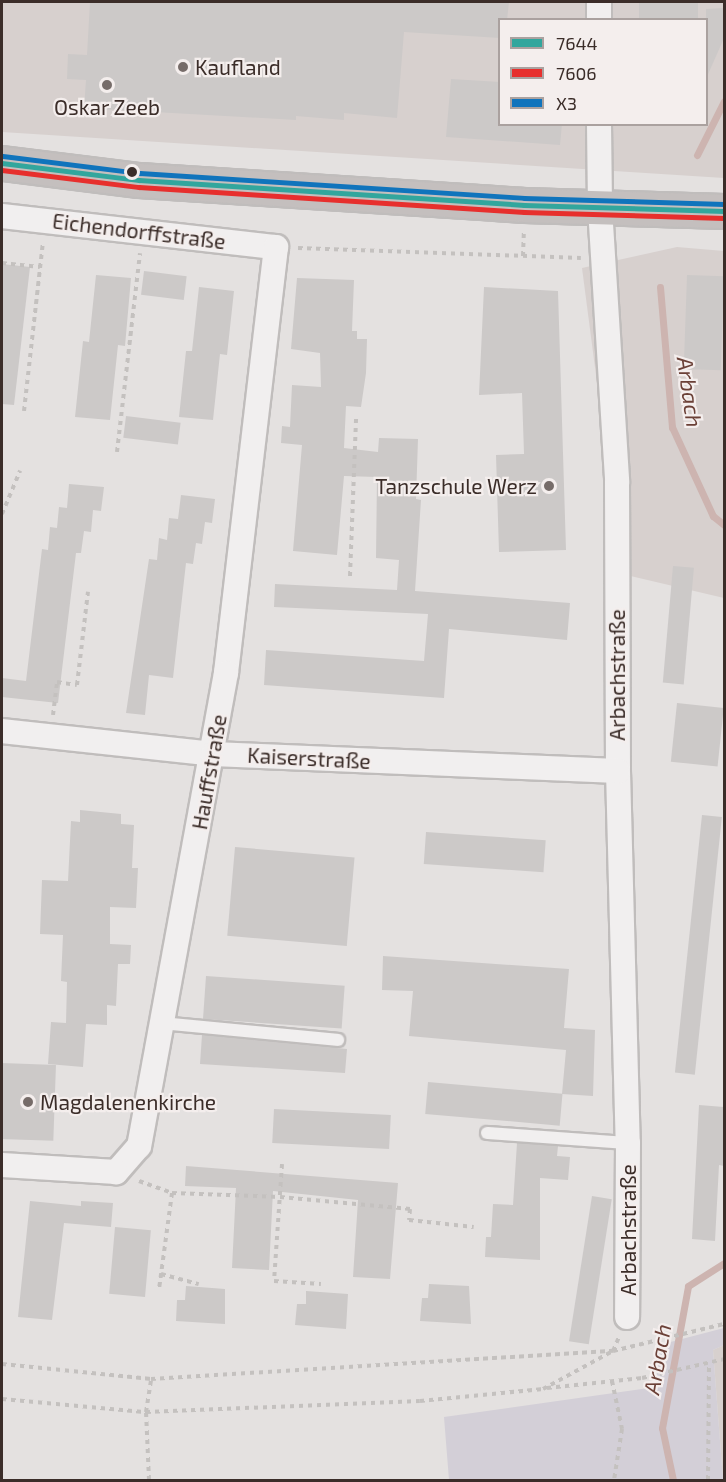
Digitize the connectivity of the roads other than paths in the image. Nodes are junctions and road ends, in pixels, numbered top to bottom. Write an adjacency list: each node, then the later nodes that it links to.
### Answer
1 (599, 2): 2 (street)
2 (599, 18)
3 (599, 126): 5 (street, Arbachstraße)
4 (2, 163): 5 (main road)
5 (600, 208): 6 (main road); 11 (street, Arbachstraße)
6 (724, 211)
7 (2, 216): 8 (street, Eichendorffstraße)
8 (276, 247): 10 (street, Hauffstraße)
9 (2, 731): 10 (street, Kaiserstraße)
10 (213, 754): 11 (street, Kaiserstraße); 12 (street, Hauffstraße)
11 (618, 771): 15 (street, Arbachstraße)
12 (162, 1023): 13 (lane); 16 (street, Hauffstraße)
13 (338, 1040)
14 (487, 1133): 15 (lane, Arbachstraße)
15 (628, 1143): 17 (street, Arbachstraße)
16 (2, 1165)
17 (627, 1317)

